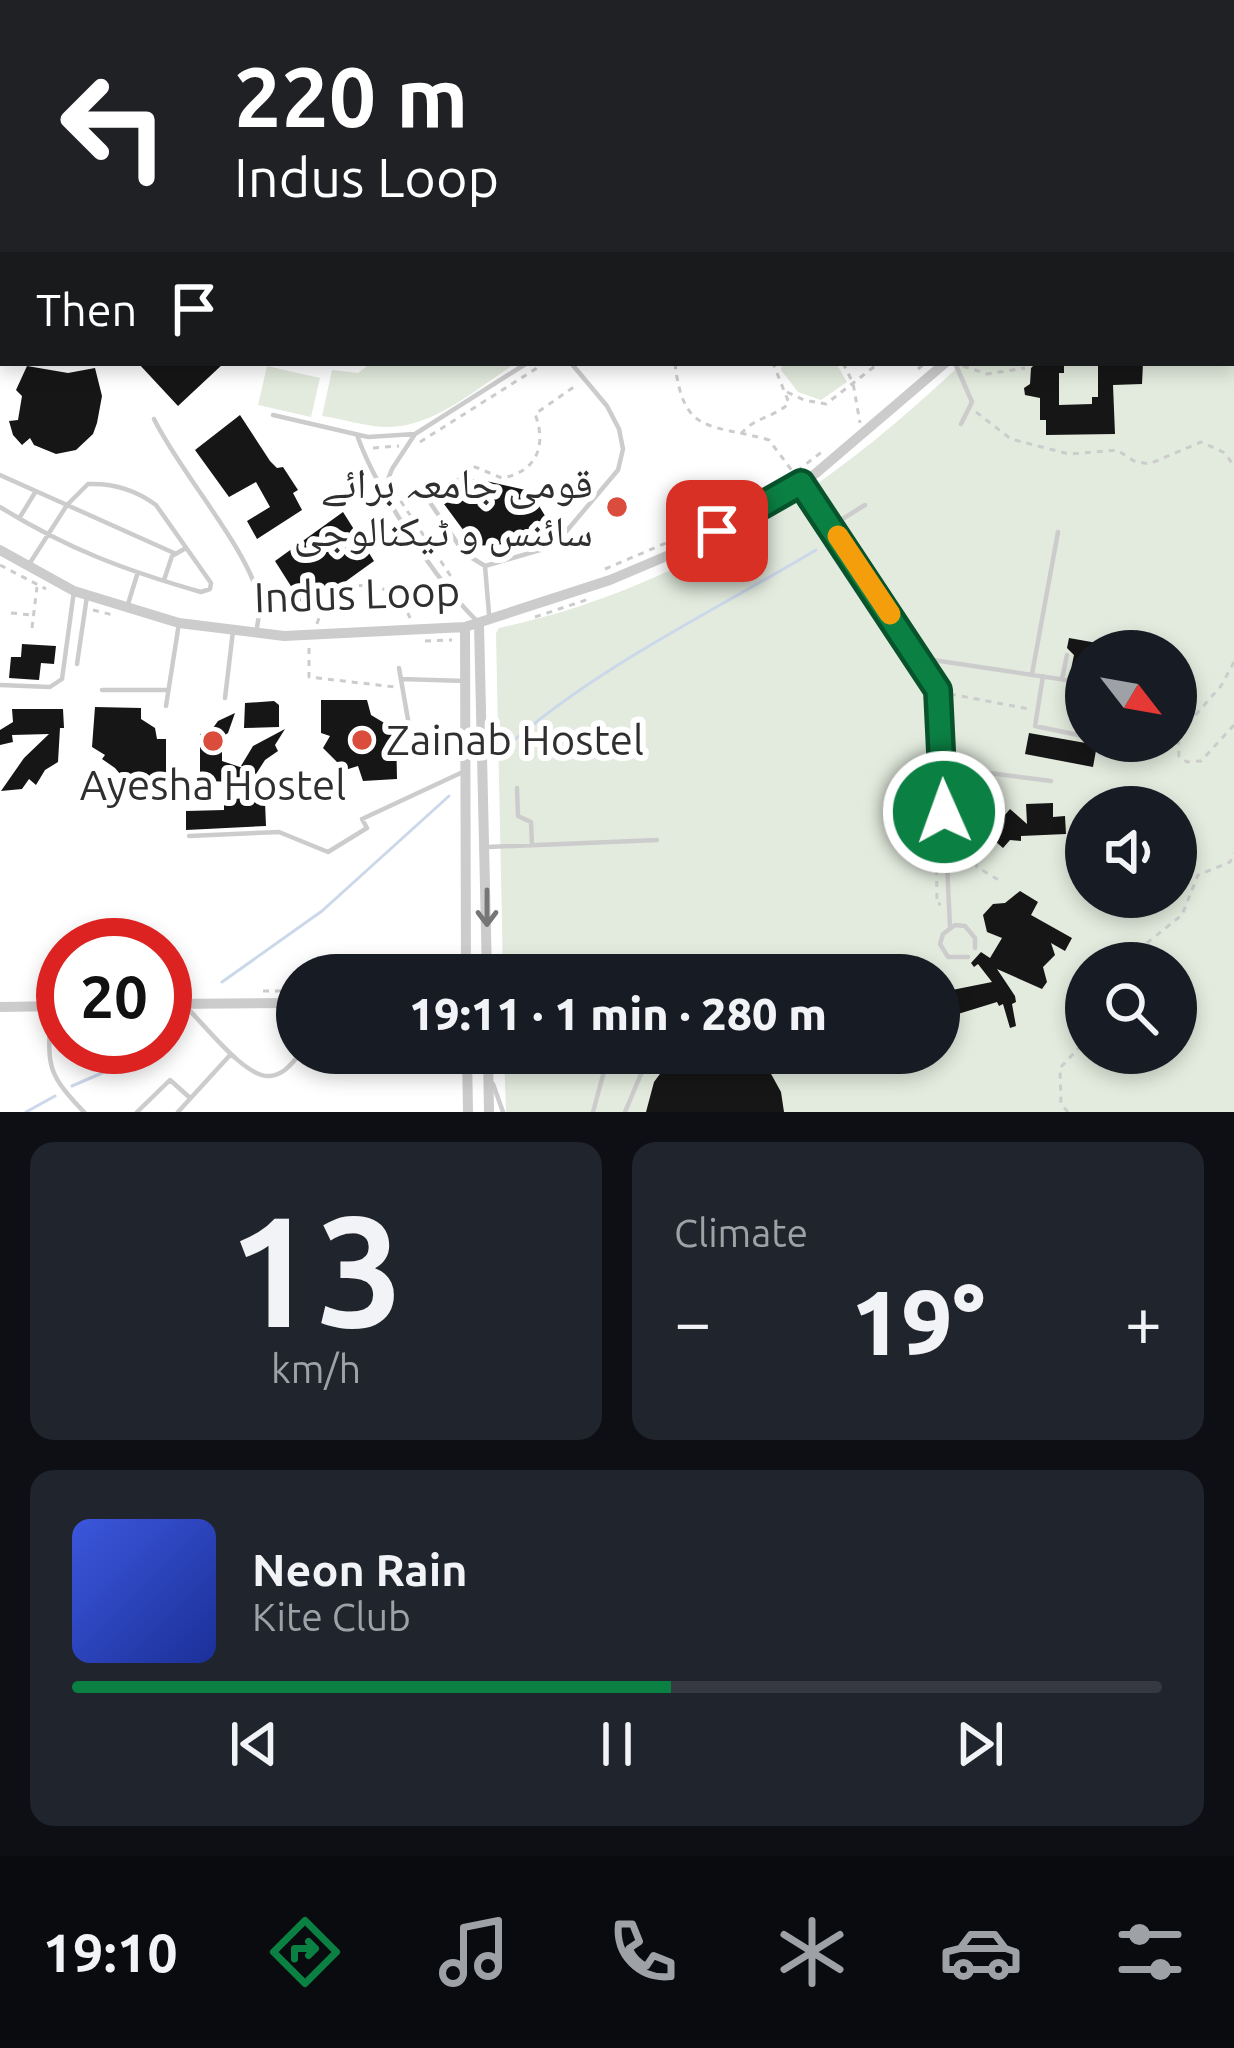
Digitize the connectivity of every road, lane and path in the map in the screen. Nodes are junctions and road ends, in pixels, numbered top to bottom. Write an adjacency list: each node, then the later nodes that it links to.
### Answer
1 (521, 366): 21 (lane)
2 (573, 366): 13 (lane)
3 (676, 366): 22 (path)
4 (774, 366): 15 (path)
5 (844, 366): 14 (path)
6 (875, 366): 14 (path)
7 (919, 366): 12 (path)
8 (939, 366): 29 (street, Indus Loop)
9 (958, 366): 16 (lane)
10 (964, 366): 11 (path)
11 (1025, 368)
12 (913, 377)
13 (584, 380): 33 (path); 45 (lane)
14 (853, 383): 15 (path); 19 (path)
15 (787, 392): 22 (path)
16 (970, 406): 20 (lane); 27 (path)
17 (273, 415): 23 (lane)
18 (154, 419): 65 (lane)
19 (860, 423)
20 (961, 424)
21 (416, 434): 23 (lane); 30 (lane)
22 (741, 434): 29 (path)
23 (357, 435): 31 (lane)
24 (827, 448): 29 (path)
25 (368, 449): 26 (path)
26 (374, 462)
27 (1234, 466)
28 (0, 475): 32 (lane)
29 (798, 478): 38 (lane); 46 (path); 59 (street, Indus Loop)
30 (386, 480): 31 (lane); 51 (path)
31 (384, 490): 59 (lane)
32 (36, 491): 34 (lane); 37 (lane)
33 (429, 501): 45 (lane)
34 (67, 505): 40 (lane); 41 (lane); 43 (lane)
35 (865, 505): 38 (lane)
36 (0, 507): 37 (lane)
37 (19, 519): 40 (lane)
38 (831, 526): 67 (lane)
39 (1058, 532): 72 (lane)
40 (47, 536): 44 (lane); 47 (lane)
41 (186, 548): 43 (lane); 48 (lane)
42 (0, 550): 44 (street, Indus Loop)
43 (174, 553): 48 (lane)
44 (28, 566): 50 (street, Indus Loop)
45 (485, 566): 59 (lane)
46 (607, 568)
47 (137, 575): 48 (lane); 54 (lane)
48 (163, 581)
49 (37, 585): 56 (path)
50 (74, 591): 53 (street, Indus Loop); 79 (lane)
51 (461, 592)
52 (601, 595): 57 (path)
53 (88, 596): 54 (street, Indus Loop); 70 (lane)
54 (127, 608): 60 (street, Indus Loop)
55 (11, 613): 56 (path)
56 (34, 615): 61 (path)
57 (524, 619)
58 (411, 620): 62 (path)
59 (485, 621): 64 (street, Indus Loop); 100 (street)
60 (179, 623): 63 (street, Indus Loop); 82 (lane)
61 (32, 628)
62 (326, 628)
63 (233, 631): 65 (street, Indus Loop); 84 (lane)
64 (457, 631): 65 (street, Indus Loop); 78 (street)
65 (256, 634)
66 (309, 644): 80 (path)
67 (919, 658): 72 (lane); 90 (lane)
68 (1065, 661): 75 (lane)
69 (1234, 662): 87 (path)
70 (77, 664)
71 (399, 668): 74 (lane)
72 (1032, 675): 73 (lane)
73 (1043, 676): 75 (lane); 86 (lane)
74 (401, 679): 78 (lane); 80 (lane)
75 (1062, 679): 77 (lane)
76 (942, 680): 83 (path)
77 (1065, 680)
78 (465, 681): 92 (street)
79 (0, 685)
80 (403, 688): 89 (lane)
81 (102, 690): 82 (lane)
82 (169, 690): 85 (lane)
83 (950, 694): 86 (path); 91 (path)
84 (225, 698)
85 (166, 706)
86 (1036, 710): 88 (lane)
87 (1234, 725)
88 (1065, 733)
89 (411, 737)
90 (943, 766): 91 (lane); 104 (lane)
91 (953, 766): 93 (lane); 96 (path)
92 (465, 771): 97 (lane); 108 (street)
93 (1051, 781)
94 (518, 788): 99 (lane)
95 (936, 821): 104 (path)
96 (954, 832)
97 (189, 836)
98 (657, 840): 99 (lane)
99 (532, 845): 100 (lane)
100 (487, 847): 109 (street, one-way to 109)
101 (1234, 853): 106 (path)
102 (955, 854): 103 (path)
103 (1002, 882)
104 (948, 904): 105 (lane)
105 (950, 927): 107 (lane); 110 (lane)
106 (1148, 942)
107 (975, 948)
108 (466, 954)
109 (487, 954)
110 (968, 957)
111 (276, 1003): 112 (street)
112 (192, 1004)
113 (36, 1006): 114 (street)
114 (0, 1007)
115 (192, 1013): 116 (lane)
116 (232, 1053): 118 (lane); 124 (lane)
117 (1065, 1063): 133 (path)
118 (276, 1073)
119 (52, 1074): 125 (lane)
120 (467, 1074): 128 (street)
121 (603, 1074): 131 (lane)
122 (641, 1074): 132 (lane)
123 (488, 1075): 129 (street); 130 (lane)
124 (191, 1098): 126 (lane); 127 (lane)
125 (84, 1112)
126 (137, 1112)
127 (178, 1112)
128 (468, 1112)
129 (489, 1112)
130 (503, 1112)
131 (593, 1112)
132 (625, 1112)
133 (1068, 1112)

